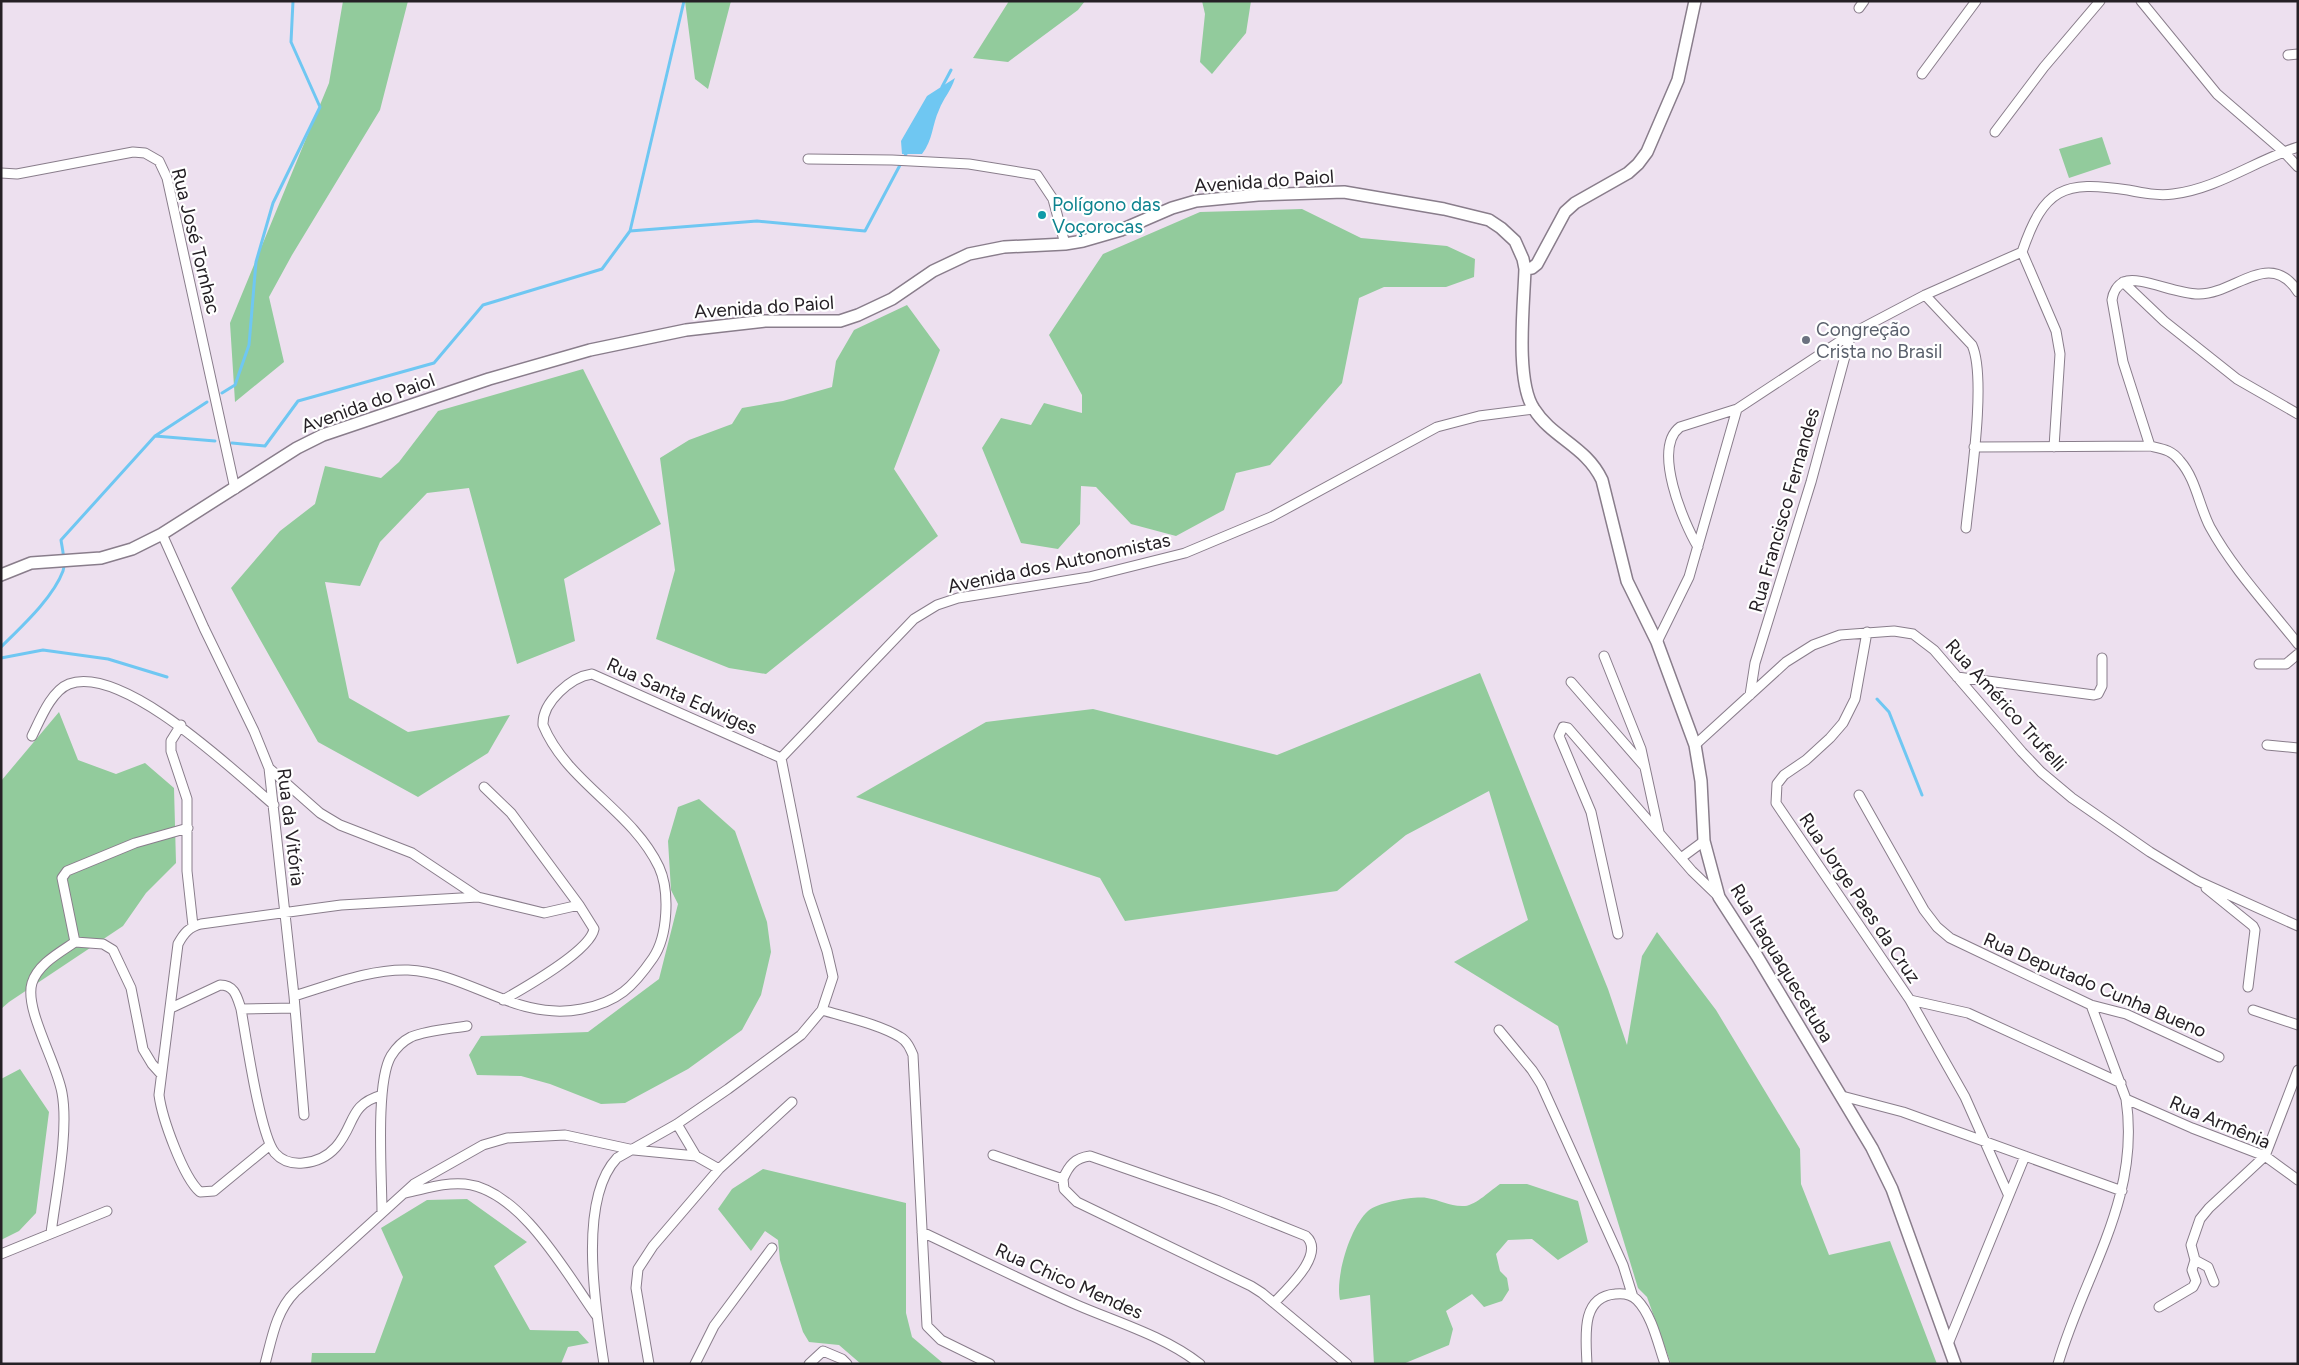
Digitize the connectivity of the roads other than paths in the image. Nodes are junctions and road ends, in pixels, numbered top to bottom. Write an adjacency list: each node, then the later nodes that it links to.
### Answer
1 (1695, 1): 14 (street)
2 (1976, 1): 5 (street)
3 (2100, 1): 6 (street)
4 (2141, 1): 8 (street)
5 (1922, 74)
6 (1995, 132)
7 (2298, 147): 8 (street)
8 (2283, 151): 10 (street); 13 (street)
9 (808, 159): 12 (street)
10 (2298, 167)
11 (1, 173): 25 (street, Rua José Tornhac)
12 (1065, 244): 14 (street, Avenida do Paiol); 25 (street, Avenida do Paiol)
13 (2022, 252): 17 (street); 24 (street)
14 (1525, 269): 20 (street)
15 (2123, 282): 16 (street); 21 (street); 22 (street)
16 (2298, 292)
17 (1925, 295): 18 (street); 23 (street)
18 (1852, 334): 19 (street); 39 (street, Rua Francisco Fernandes)
19 (1737, 409): 28 (street); 28 (street)
20 (1534, 410): 31 (street, Rua Itaquaquecetuba); 45 (street, Avenida dos Autonomistas)
21 (2298, 414)
22 (2150, 446): 24 (street); 32 (street)
23 (1974, 447): 24 (street); 26 (street)
24 (2054, 447)
25 (235, 489): 27 (street, Avenida do Paiol)
26 (1966, 528)
27 (162, 534): 29 (street, Avenida do Paiol); 47 (street, Rua da Vitória)
28 (1698, 547): 31 (street)
29 (1, 575)
30 (1867, 632): 37 (street, Rua Américo Trufelli); 39 (street, Rua Américo Trufelli); 67 (street, Rua Jorge Paes da Cruz)
31 (1657, 642): 42 (street, Rua Itaquaquecetuba)
32 (2298, 644)
33 (2298, 654): 36 (street)
34 (1604, 656): 46 (street)
35 (2102, 658): 37 (street)
36 (2259, 664)
37 (1957, 677): 55 (street, Rua Américo Trufelli)
38 (1571, 682): 46 (street)
39 (1750, 695): 42 (street, Rua Américo Trufelli)
40 (181, 725): 41 (street); 50 (street); 51 (street)
41 (32, 736)
42 (1695, 745): 53 (street, Rua Itaquaquecetuba)
43 (2267, 745): 44 (street)
44 (2298, 748)
45 (781, 758): 66 (street, Rua Santa Edwiges); 72 (street)
46 (1645, 767): 52 (street)
47 (269, 768): 50 (street, Rua da Vitória); 56 (street)
48 (484, 787): 58 (street)
49 (1859, 794): 68 (street, Rua Deputado Cunha Bueno)
50 (274, 805): 59 (street, Rua da Vitória)
51 (188, 828): 60 (street); 63 (street)
52 (1659, 832): 54 (street); 62 (street)
53 (1704, 841): 54 (street); 57 (street, Rua Itaquaquecetuba)
54 (1681, 858): 57 (street)
55 (2198, 881): 61 (street, Rua Américo Trufelli); 64 (street)
56 (478, 897): 58 (street); 59 (street)
57 (1719, 897): 82 (street, Rua Itaquaquecetuba)
58 (579, 905): 66 (street)
59 (285, 912): 60 (street); 65 (street, Rua da Vitória)
60 (193, 926): 69 (street)
61 (2298, 926)
62 (1618, 934)
63 (75, 942): 79 (street); 103 (street)
64 (2248, 987)
65 (294, 996): 66 (street, Rua Santa Edwiges); 70 (street, Rua da Vitória)
66 (503, 1000)
67 (1910, 1000): 80 (street); 87 (street, Rua Jorge Paes da Cruz)
68 (2091, 1005): 77 (street, Rua Deputado Cunha Bueno); 80 (street)
69 (171, 1008): 71 (street); 79 (street)
70 (295, 1008): 71 (street); 85 (street, Rua da Vitória)
71 (241, 1009): 88 (street)
72 (822, 1010): 86 (street); 102 (street)
73 (2253, 1010): 74 (street)
74 (2298, 1025)
75 (467, 1026): 81 (street)
76 (1499, 1030): 108 (street)
77 (2219, 1057)
78 (2298, 1070): 93 (street)
79 (161, 1074): 88 (street)
80 (2121, 1083): 83 (street)
81 (382, 1095): 88 (street); 101 (street)
82 (1842, 1096): 87 (street); 112 (street, Rua Itaquaquecetuba)
83 (2126, 1099): 93 (street, Rua Armênia); 97 (street)
84 (792, 1102): 94 (street)
85 (304, 1115)
86 (677, 1124): 89 (street); 91 (street)
87 (1984, 1142): 92 (street); 99 (street, Rua Jorge Paes da Cruz)
88 (270, 1145)
89 (634, 1150): 91 (street); 98 (street); 111 (street)
90 (993, 1155): 95 (street)
91 (696, 1156): 94 (street)
92 (2025, 1156): 97 (street); 99 (street)
93 (2265, 1156): 96 (street, Rua Armênia); 106 (street)
94 (719, 1169): 115 (street)
95 (1063, 1179): 109 (street); 109 (street)
96 (2298, 1180)
97 (2122, 1191): 125 (street)
98 (405, 1193): 101 (street); 111 (street)
99 (2008, 1194): 112 (street)
100 (107, 1210): 103 (street)
101 (382, 1212): 113 (street)
102 (922, 1232): 119 (street); 120 (street, Rua Chico Mendes)
103 (51, 1233): 105 (street)
104 (772, 1248): 116 (street)
105 (1, 1254)
106 (2195, 1260): 107 (street); 110 (street)
107 (2214, 1282)
108 (1633, 1297): 122 (street); 123 (street)
109 (1274, 1302): 121 (street)
110 (2159, 1307)
111 (596, 1315): 114 (street)
112 (1948, 1344): 124 (street, Rua Itaquaquecetuba)
113 (265, 1364)
114 (604, 1364)
115 (648, 1364)
116 (695, 1364)
117 (808, 1364): 118 (street)
118 (846, 1364)
119 (990, 1364)
120 (1200, 1364)
121 (1347, 1364)
122 (1587, 1364)
123 (1665, 1364)
124 (1955, 1364)
125 (2058, 1364)

